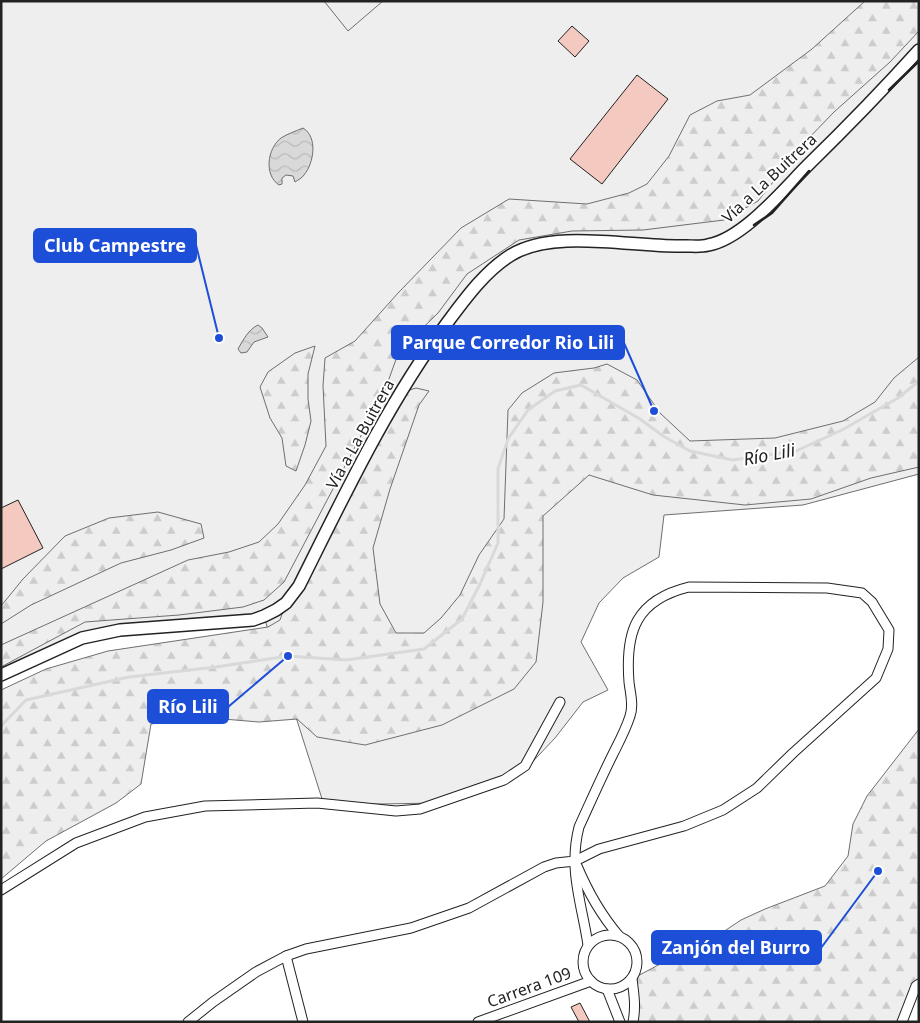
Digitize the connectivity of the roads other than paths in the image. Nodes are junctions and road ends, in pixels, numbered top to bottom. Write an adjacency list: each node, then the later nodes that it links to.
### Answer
1 (919, 50): 2 (street, Vía a La Buitrera)
2 (1, 675)
3 (560, 702): 5 (street)
4 (575, 861): 4 (street); 6 (street); 7 (street); 8 (street)
5 (1, 890)
6 (619, 936): 7 (street); 9 (street)
7 (588, 945): 10 (street)
8 (286, 956): 13 (street); 14 (street)
9 (632, 979): 12 (street); 17 (street)
10 (591, 981): 12 (street); 15 (street, Carrera 109)
11 (919, 984): 18 (street)
12 (607, 989): 16 (street)
13 (188, 1022)
14 (303, 1022)
15 (478, 1022)
16 (620, 1022)
17 (632, 1022)
18 (902, 1022)

